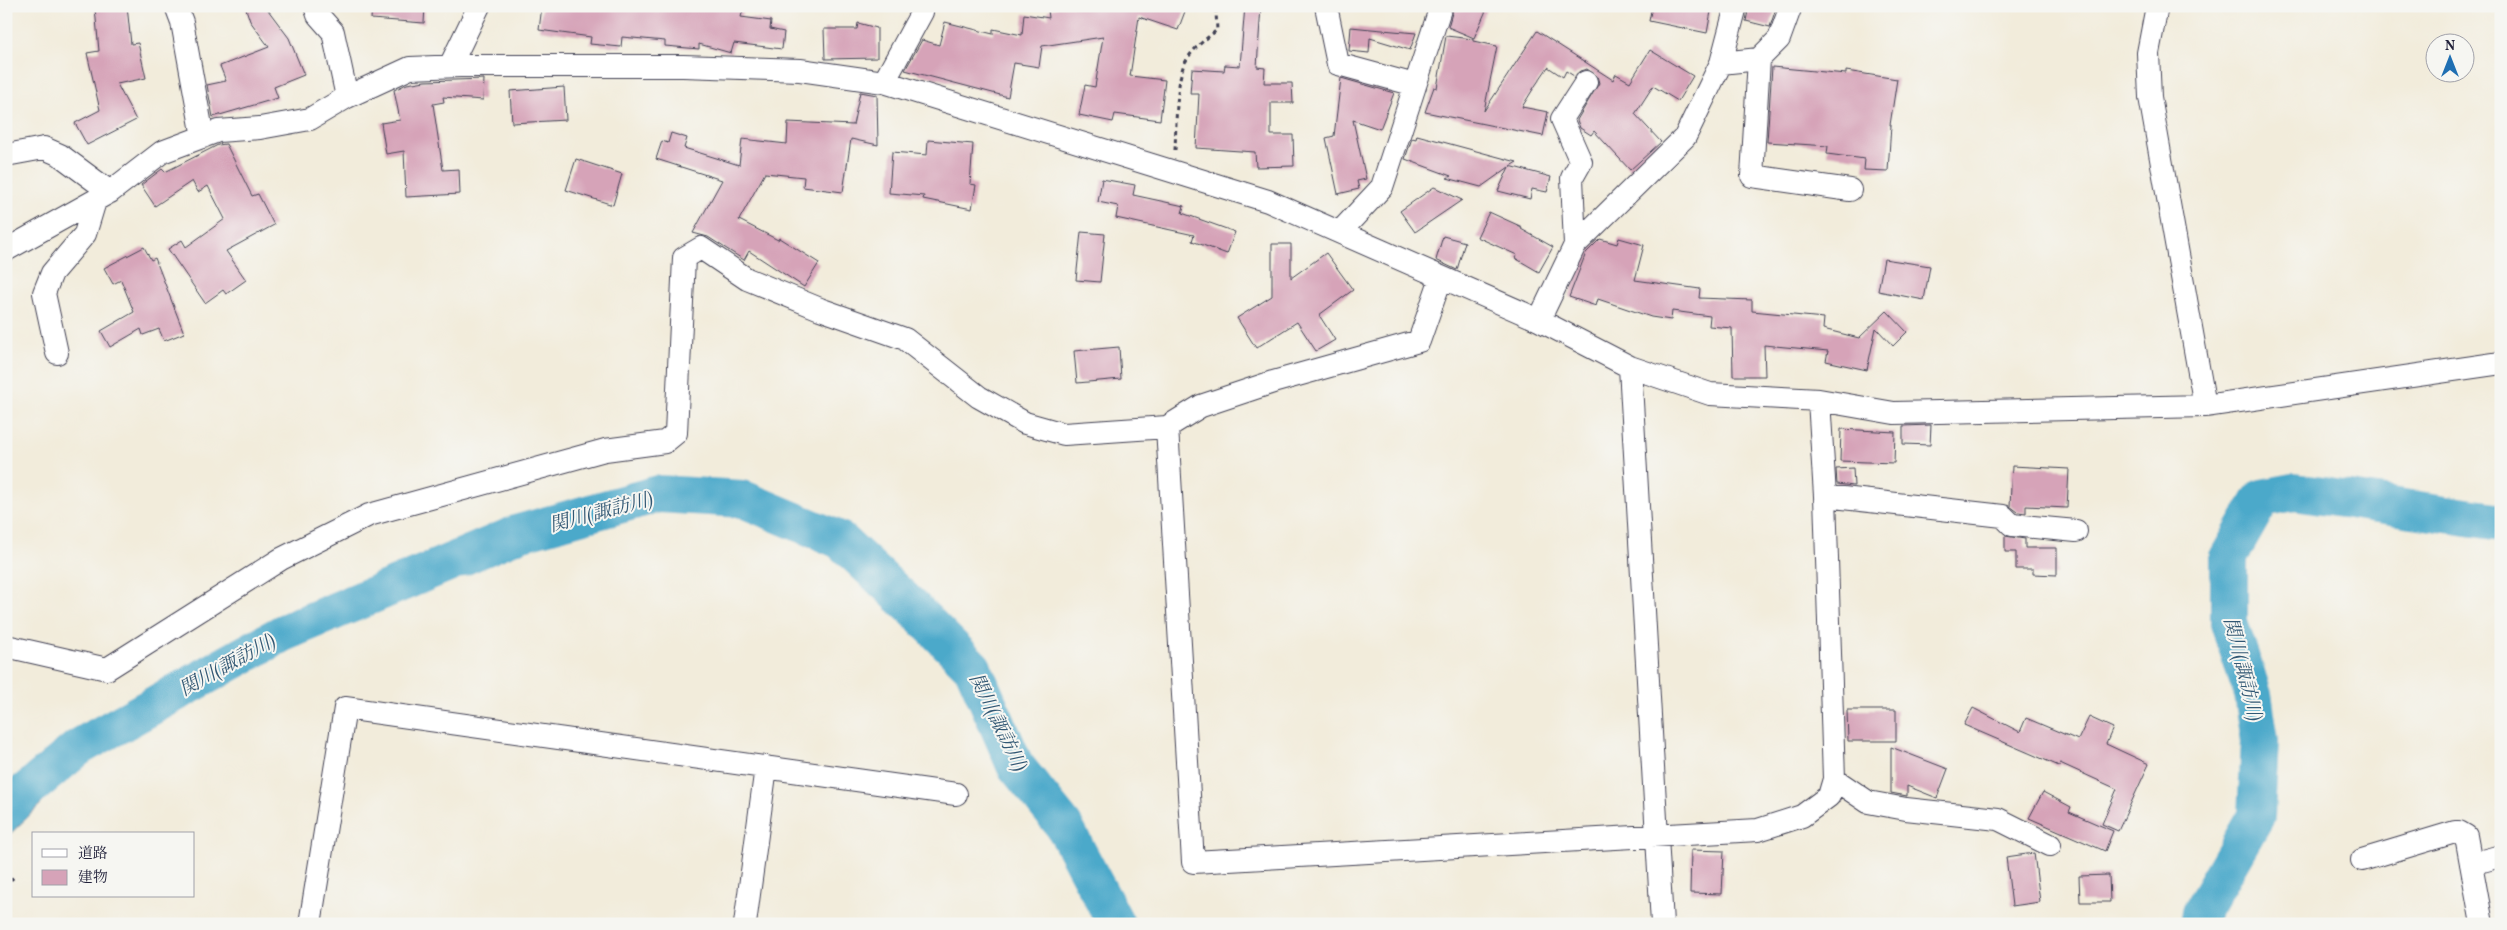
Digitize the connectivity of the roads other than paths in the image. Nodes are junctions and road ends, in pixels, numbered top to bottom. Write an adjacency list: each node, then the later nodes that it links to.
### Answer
1 (176, 6): 17 (street)
2 (315, 6): 16 (street)
3 (480, 6): 12 (street)
4 (923, 6): 13 (street)
5 (1326, 6): 15 (street)
6 (1441, 6): 15 (street)
7 (1736, 6): 11 (street)
8 (1791, 6): 10 (street)
9 (2157, 6): 30 (street)
10 (1759, 60): 11 (street); 19 (street)
11 (1721, 63): 22 (street)
12 (450, 66): 13 (street); 16 (street)
13 (884, 82): 21 (street)
14 (1586, 82): 22 (street)
15 (1415, 85): 21 (street)
16 (348, 97): 17 (street)
17 (203, 137): 20 (street)
18 (6, 154): 20 (street)
19 (1850, 190)
20 (102, 196): 23 (street); 26 (street)
21 (1340, 232): 24 (street)
22 (1575, 245): 25 (street)
23 (6, 250)
24 (1441, 278): 25 (street); 31 (street)
25 (1539, 320): 28 (street)
26 (57, 353)
27 (2501, 363): 30 (street)
28 (1630, 367): 29 (street); 38 (street)
29 (1819, 400): 30 (street); 32 (street)
30 (2205, 406)
31 (1167, 427): 34 (street); 38 (street)
32 (1825, 496): 33 (street); 36 (street)
33 (2076, 531)
34 (6, 646)
35 (766, 767): 37 (street); 43 (street); 44 (street)
36 (1834, 779): 38 (street); 39 (street)
37 (956, 794)
38 (1657, 836): 45 (street)
39 (2050, 844)
40 (2501, 856): 42 (street)
41 (2362, 860): 42 (street)
42 (2471, 864): 46 (street)
43 (310, 924)
44 (745, 924)
45 (1662, 924)
46 (2482, 924)

